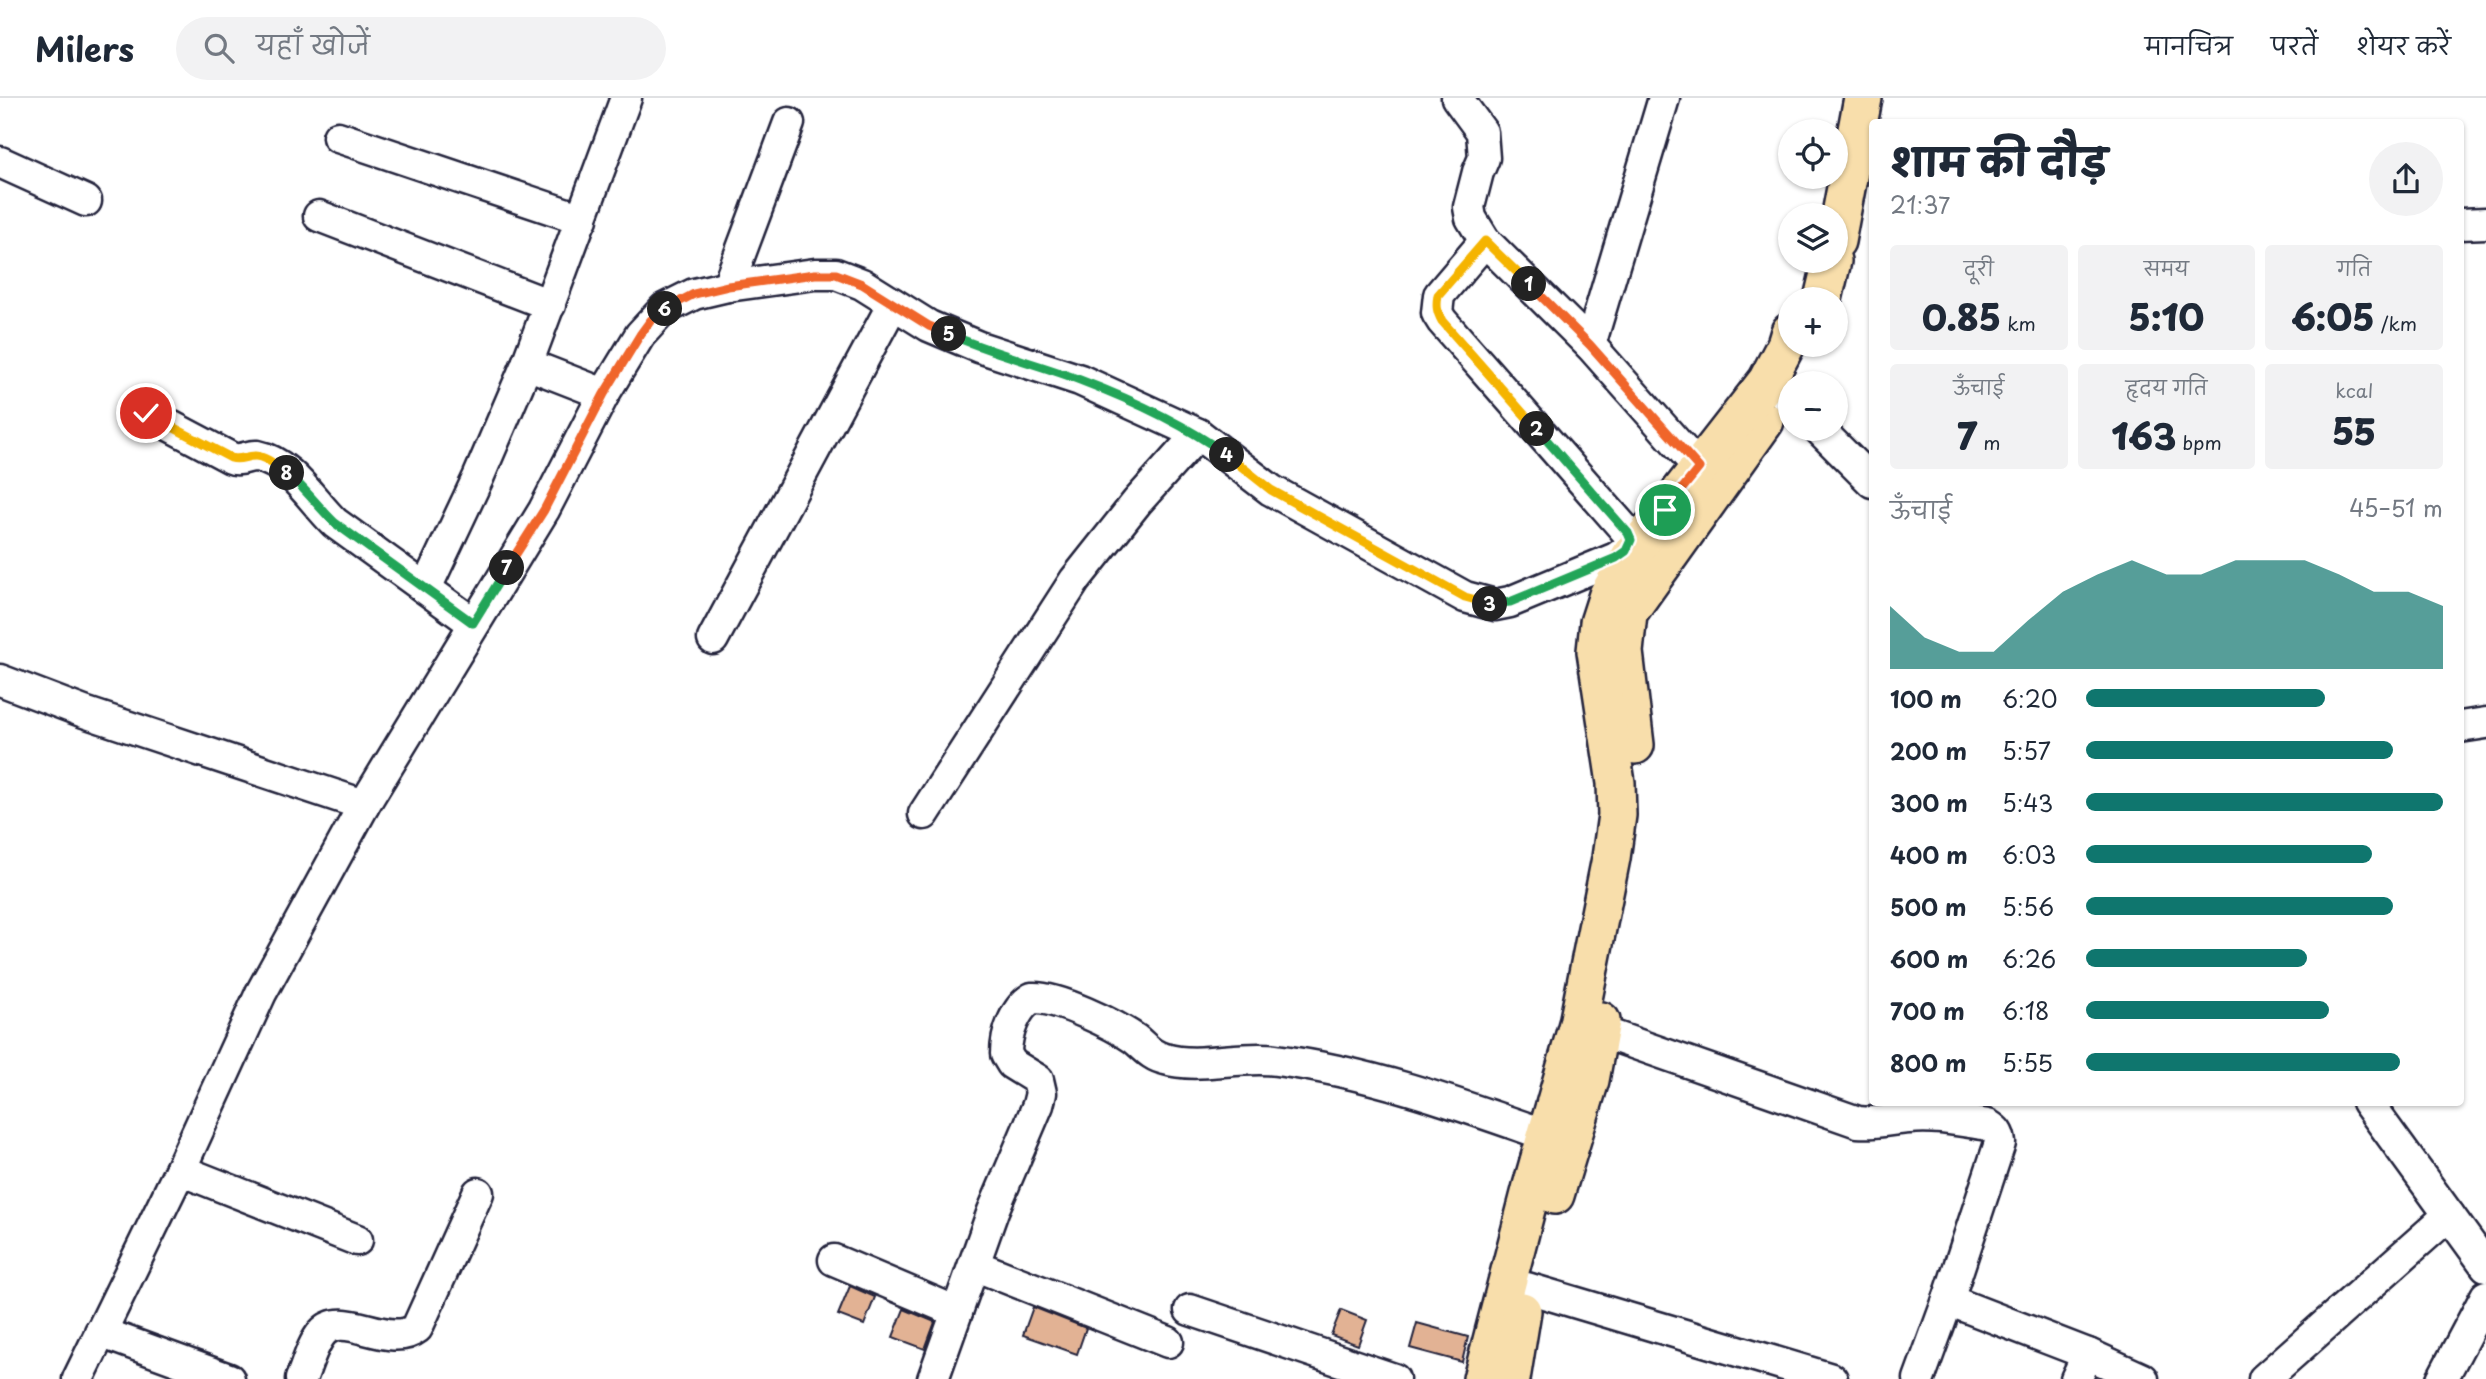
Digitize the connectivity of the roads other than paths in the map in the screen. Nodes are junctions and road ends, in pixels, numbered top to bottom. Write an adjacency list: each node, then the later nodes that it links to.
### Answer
1 (626, 98): 13 (street)
2 (1457, 98): 16 (street)
3 (1664, 98): 20 (street)
4 (1841, 98): 6 (main road)
5 (1863, 98): 11 (main road)
6 (1837, 119)
7 (789, 123): 17 (street)
8 (338, 137): 13 (street)
9 (0, 162): 10 (street)
10 (86, 201)
11 (1843, 203)
12 (319, 216): 19 (street)
13 (582, 219): 19 (street)
14 (2486, 223): 15 (street)
15 (2464, 224)
16 (1485, 241): 20 (street); 26 (street)
17 (728, 286): 18 (street); 23 (street)
18 (893, 303): 26 (street); 32 (street)
19 (550, 304): 22 (street)
20 (1590, 345): 28 (street)
21 (1780, 357): 28 (main road)
22 (527, 364): 23 (street); 30 (street)
23 (604, 394): 31 (street)
24 (1778, 406): 38 (main road)
25 (146, 413): 30 (street)
26 (1198, 434): 37 (street)
27 (1831, 441): 29 (street)
28 (1699, 468): 40 (main road)
29 (1869, 479)
30 (426, 588): 31 (street)
31 (473, 623): 36 (street)
32 (713, 639)
33 (0, 681): 36 (street)
34 (2486, 723): 35 (street)
35 (2464, 726)
36 (364, 805): 41 (street)
37 (925, 814)
38 (1599, 1031): 48 (main road); 50 (street)
39 (2370, 1106): 43 (street)
40 (1546, 1135): 46 (street); 61 (main road)
41 (180, 1170): 44 (street); 53 (street)
42 (478, 1193): 58 (street)
43 (2449, 1215): 47 (street); 66 (street)
44 (357, 1240)
45 (834, 1260): 52 (street)
46 (974, 1265): 52 (street); 54 (street)
47 (2486, 1266)
48 (1527, 1288): 62 (main road); 63 (street)
49 (2486, 1296): 67 (street)
50 (1948, 1300): 55 (street); 64 (street)
51 (1190, 1310): 60 (street)
52 (957, 1312): 59 (street)
53 (100, 1332): 56 (street); 57 (street)
54 (1168, 1342)
55 (2082, 1367): 65 (street)
56 (78, 1379)
57 (229, 1379)
58 (301, 1379)
59 (933, 1379)
60 (1394, 1379)
61 (1482, 1379)
62 (1511, 1379)
63 (1832, 1379)
64 (1919, 1379)
65 (2143, 1379)
66 (2264, 1379)
67 (2442, 1379)

